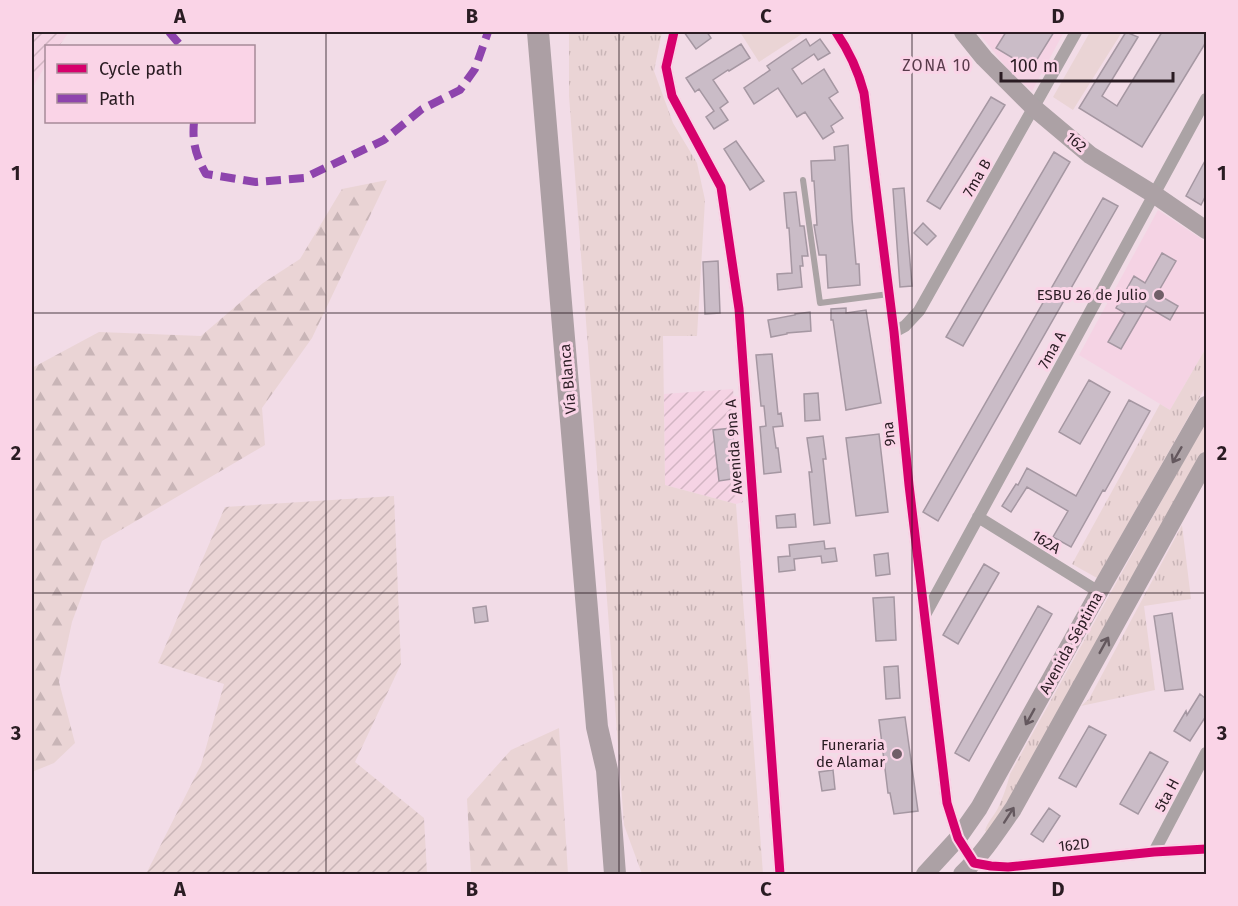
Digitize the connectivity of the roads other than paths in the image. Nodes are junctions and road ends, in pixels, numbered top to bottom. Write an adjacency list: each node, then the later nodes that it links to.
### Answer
1 (538, 32): 7 (highway, Vía Blanca)
2 (553, 32): 7 (highway)
3 (674, 32): 29 (street, Avenida 9na A)
4 (836, 32): 13 (street, 9na)
5 (963, 32): 9 (main road, 162)
6 (1076, 32): 9 (street, 7ma B)
7 (544, 87): 20 (highway, Vía Blanca)
8 (1206, 99): 11 (street, 7ma A)
9 (1034, 108): 11 (main road, 162); 14 (street, 7ma B)
10 (803, 180): 13 (lane)
11 (1155, 195): 12 (main road, 162); 17 (street, 7ma A)
12 (1206, 230)
13 (889, 294): 14 (street, 9na)
14 (894, 332): 19 (street, 9na)
15 (1206, 405): 18 (main road, Avenida Séptima, one-way to 18)
16 (1206, 461): 26 (main road, Avenida Séptima, one-way to 16)
17 (978, 517): 18 (street, 162A); 19 (street, 7ma A)
18 (1099, 592): 23 (main road, Avenida Séptima, one-way to 23)
19 (925, 615): 23 (street, 9na)
20 (597, 727): 22 (highway, Vía Blanca); 27 (highway, Vía Blanca)
21 (1206, 753): 25 (street, 5ta H)
22 (611, 836): 27 (highway, Vía Blanca); 28 (highway)
23 (958, 838): 26 (street); 30 (main road, Avenida Séptima)
24 (1206, 849): 25 (street, 162D)
25 (1154, 852): 26 (street, 162D)
26 (968, 869)
27 (603, 874)
28 (622, 874)
29 (780, 874)
30 (925, 874)

